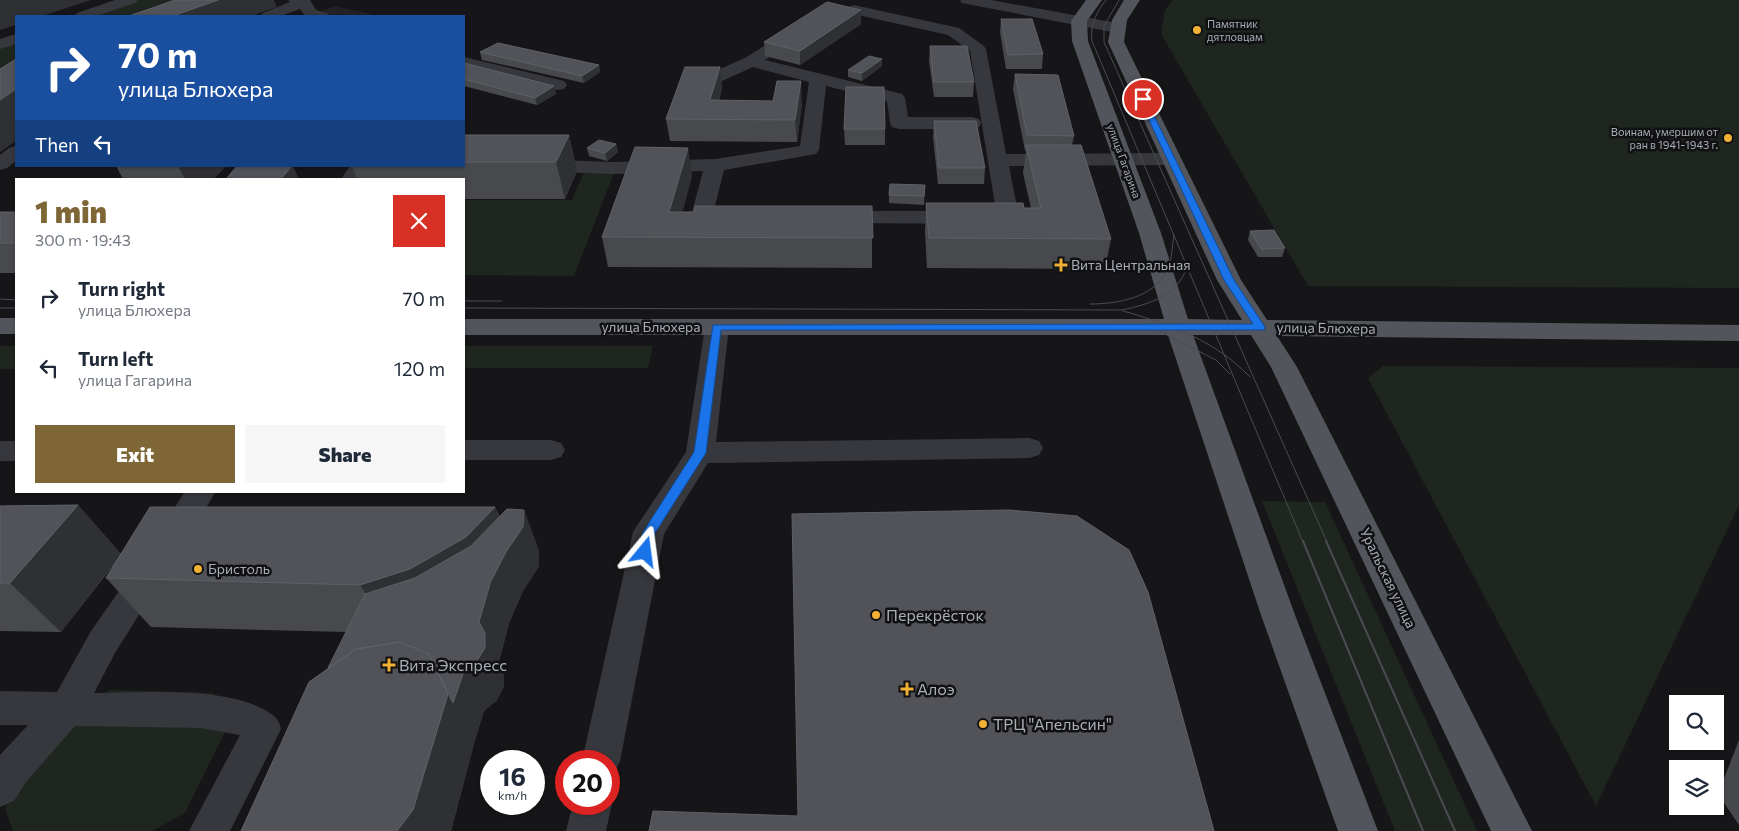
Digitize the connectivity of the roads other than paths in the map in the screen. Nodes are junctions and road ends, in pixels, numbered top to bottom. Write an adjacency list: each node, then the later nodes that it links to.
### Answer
1 (130, 0): 8 (street)
2 (967, 0): 6 (street)
3 (1094, 0): 12 (main road)
4 (1132, 0): 13 (main road)
5 (300, 1): 9 (street); 10 (street)
6 (986, 4): 12 (street); 14 (street)
7 (844, 5): 14 (street)
8 (85, 15)
9 (270, 15)
10 (318, 15)
11 (812, 21): 19 (street)
12 (1079, 22): 13 (street); 25 (main road, улица Гагарина)
13 (1117, 28): 26 (main road)
14 (953, 31): 15 (street); 23 (street)
15 (908, 38)
16 (15, 39): 17 (street)
17 (0, 44)
18 (465, 62): 22 (street)
19 (751, 62): 20 (street); 21 (street)
20 (818, 79): 23 (street); 30 (street)
21 (705, 82)
22 (558, 85)
23 (991, 123): 27 (street)
24 (15, 153): 29 (street)
25 (1123, 159): 26 (street); 27 (street); 39 (main road, улица Гагарина)
26 (1172, 159): 40 (main road)
27 (998, 160): 34 (street)
28 (465, 163): 30 (street)
29 (0, 164)
30 (715, 165): 33 (street)
31 (359, 167): 32 (street)
32 (351, 178)
33 (751, 216)
34 (820, 217)
35 (0, 326): 36 (main road)
36 (15, 326)
37 (465, 327): 38 (main road, улица Блюхера)
38 (716, 327): 39 (main road, улица Блюхера); 47 (street)
39 (1179, 327): 40 (main road, улица Блюхера); 56 (main road)
40 (1260, 327): 41 (main road, улица Блюхера); 57 (main road, Уральская улица)
41 (1739, 333)
42 (1029, 448): 47 (street)
43 (465, 450): 44 (street)
44 (551, 450)
45 (15, 451): 46 (street)
46 (0, 452)
47 (700, 453): 51 (street)
48 (200, 493): 50 (street)
49 (0, 708): 50 (street)
50 (67, 709): 52 (street); 54 (street)
51 (603, 750)
52 (4, 775)
53 (590, 815): 55 (street)
54 (209, 831)
55 (586, 831)
56 (1358, 831)
57 (1512, 831)

